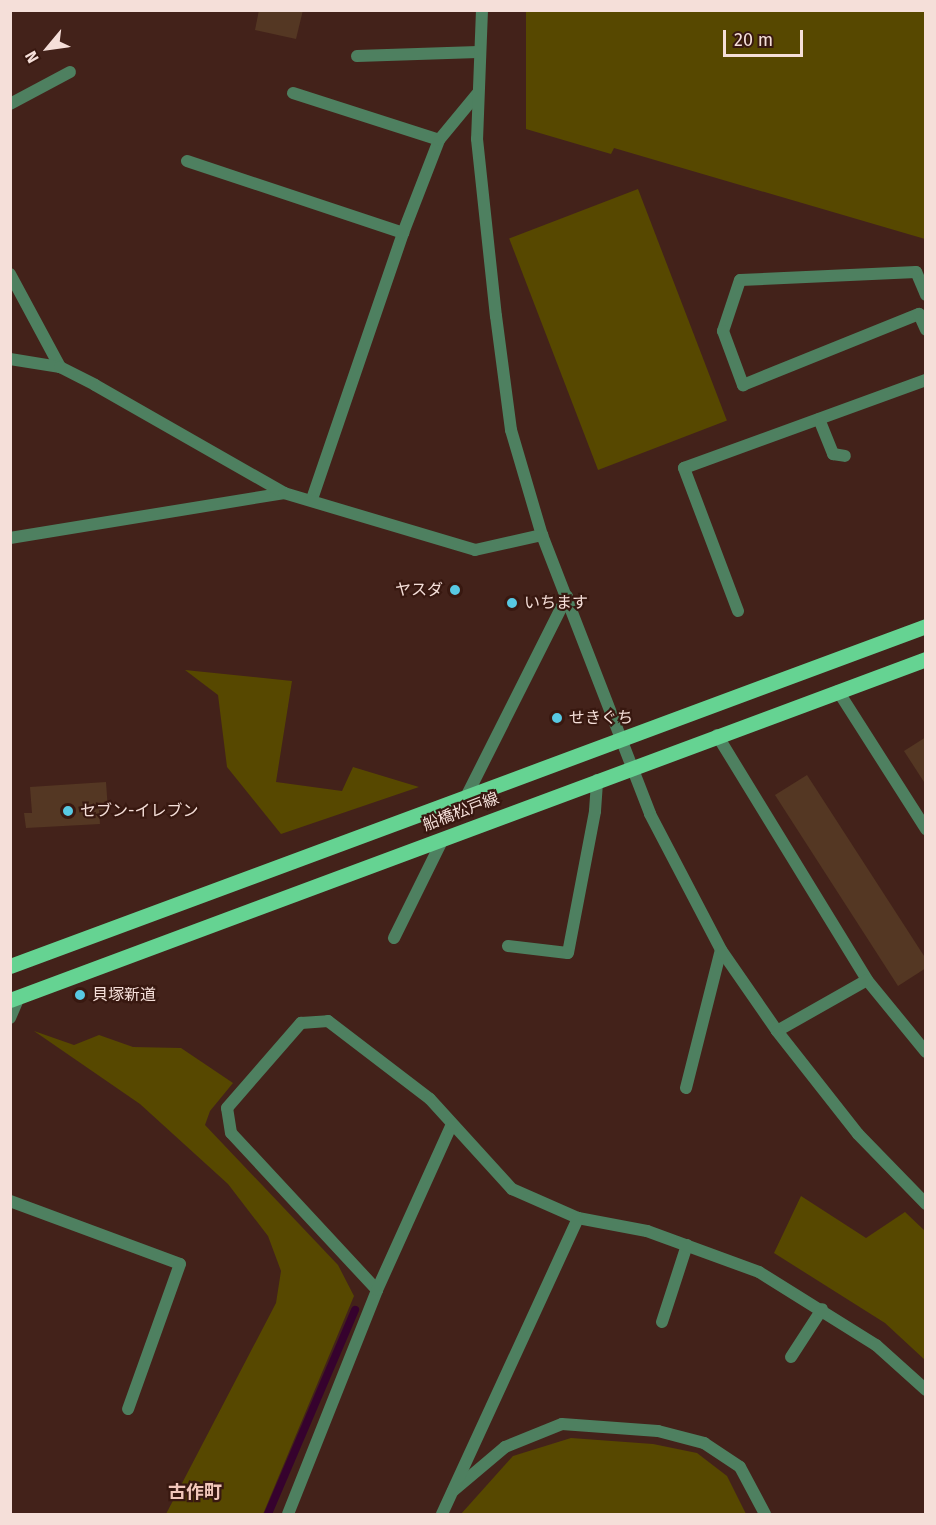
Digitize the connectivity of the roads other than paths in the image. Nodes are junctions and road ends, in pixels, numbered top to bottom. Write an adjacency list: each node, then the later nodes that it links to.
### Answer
1 (482, 10): 2 (street)
2 (478, 52): 3 (street); 6 (street)
3 (357, 56)
4 (70, 72): 7 (street)
5 (293, 93): 8 (street)
6 (477, 94): 8 (street); 21 (street)
7 (10, 104)
8 (439, 140): 10 (street)
9 (187, 161): 10 (street)
10 (403, 233): 20 (street)
11 (10, 274): 15 (street)
12 (926, 295): 13 (street)
13 (926, 330)
14 (10, 359): 15 (street)
15 (60, 368): 19 (street)
16 (926, 380): 17 (street)
17 (819, 419): 18 (street); 24 (street)
18 (845, 456)
19 (284, 493): 20 (street); 22 (street)
20 (312, 499): 21 (street)
21 (542, 535): 23 (street)
22 (10, 538)
23 (567, 596): 29 (street); 32 (street)
24 (738, 611)
25 (926, 626): 29 (main road, 船橋松戸線)
26 (926, 659): 27 (main road, 船橋松戸線)
27 (838, 691): 28 (main road, 船橋松戸線); 33 (street)
28 (717, 735): 30 (main road, 船橋松戸線); 39 (street)
29 (620, 740): 30 (street); 32 (main road, 船橋松戸線)
30 (631, 767): 31 (main road, 船橋松戸線); 37 (street)
31 (597, 780): 34 (main road, 船橋松戸線); 36 (street)
32 (465, 799): 38 (main road, 船橋松戸線)
33 (926, 830)
34 (443, 838): 35 (street); 40 (main road, 船橋松戸線)
35 (394, 938)
36 (508, 946)
37 (721, 950): 42 (street); 44 (street)
38 (10, 966)
39 (867, 980): 42 (street); 43 (street)
40 (15, 999): 41 (street)
41 (10, 1018)
42 (777, 1031): 47 (street)
43 (926, 1052)
44 (686, 1088)
45 (452, 1124): 48 (street); 50 (street); 50 (street)
46 (10, 1201): 55 (street)
47 (926, 1204)
48 (578, 1218): 49 (street); 56 (street)
49 (687, 1245): 51 (street); 52 (street)
50 (377, 1290): 57 (street)
51 (822, 1309): 53 (street); 54 (street)
52 (662, 1322)
53 (791, 1357)
54 (926, 1390)
55 (128, 1409)
56 (453, 1491): 58 (street); 59 (street)
57 (288, 1515)
58 (442, 1515)
59 (765, 1515)

